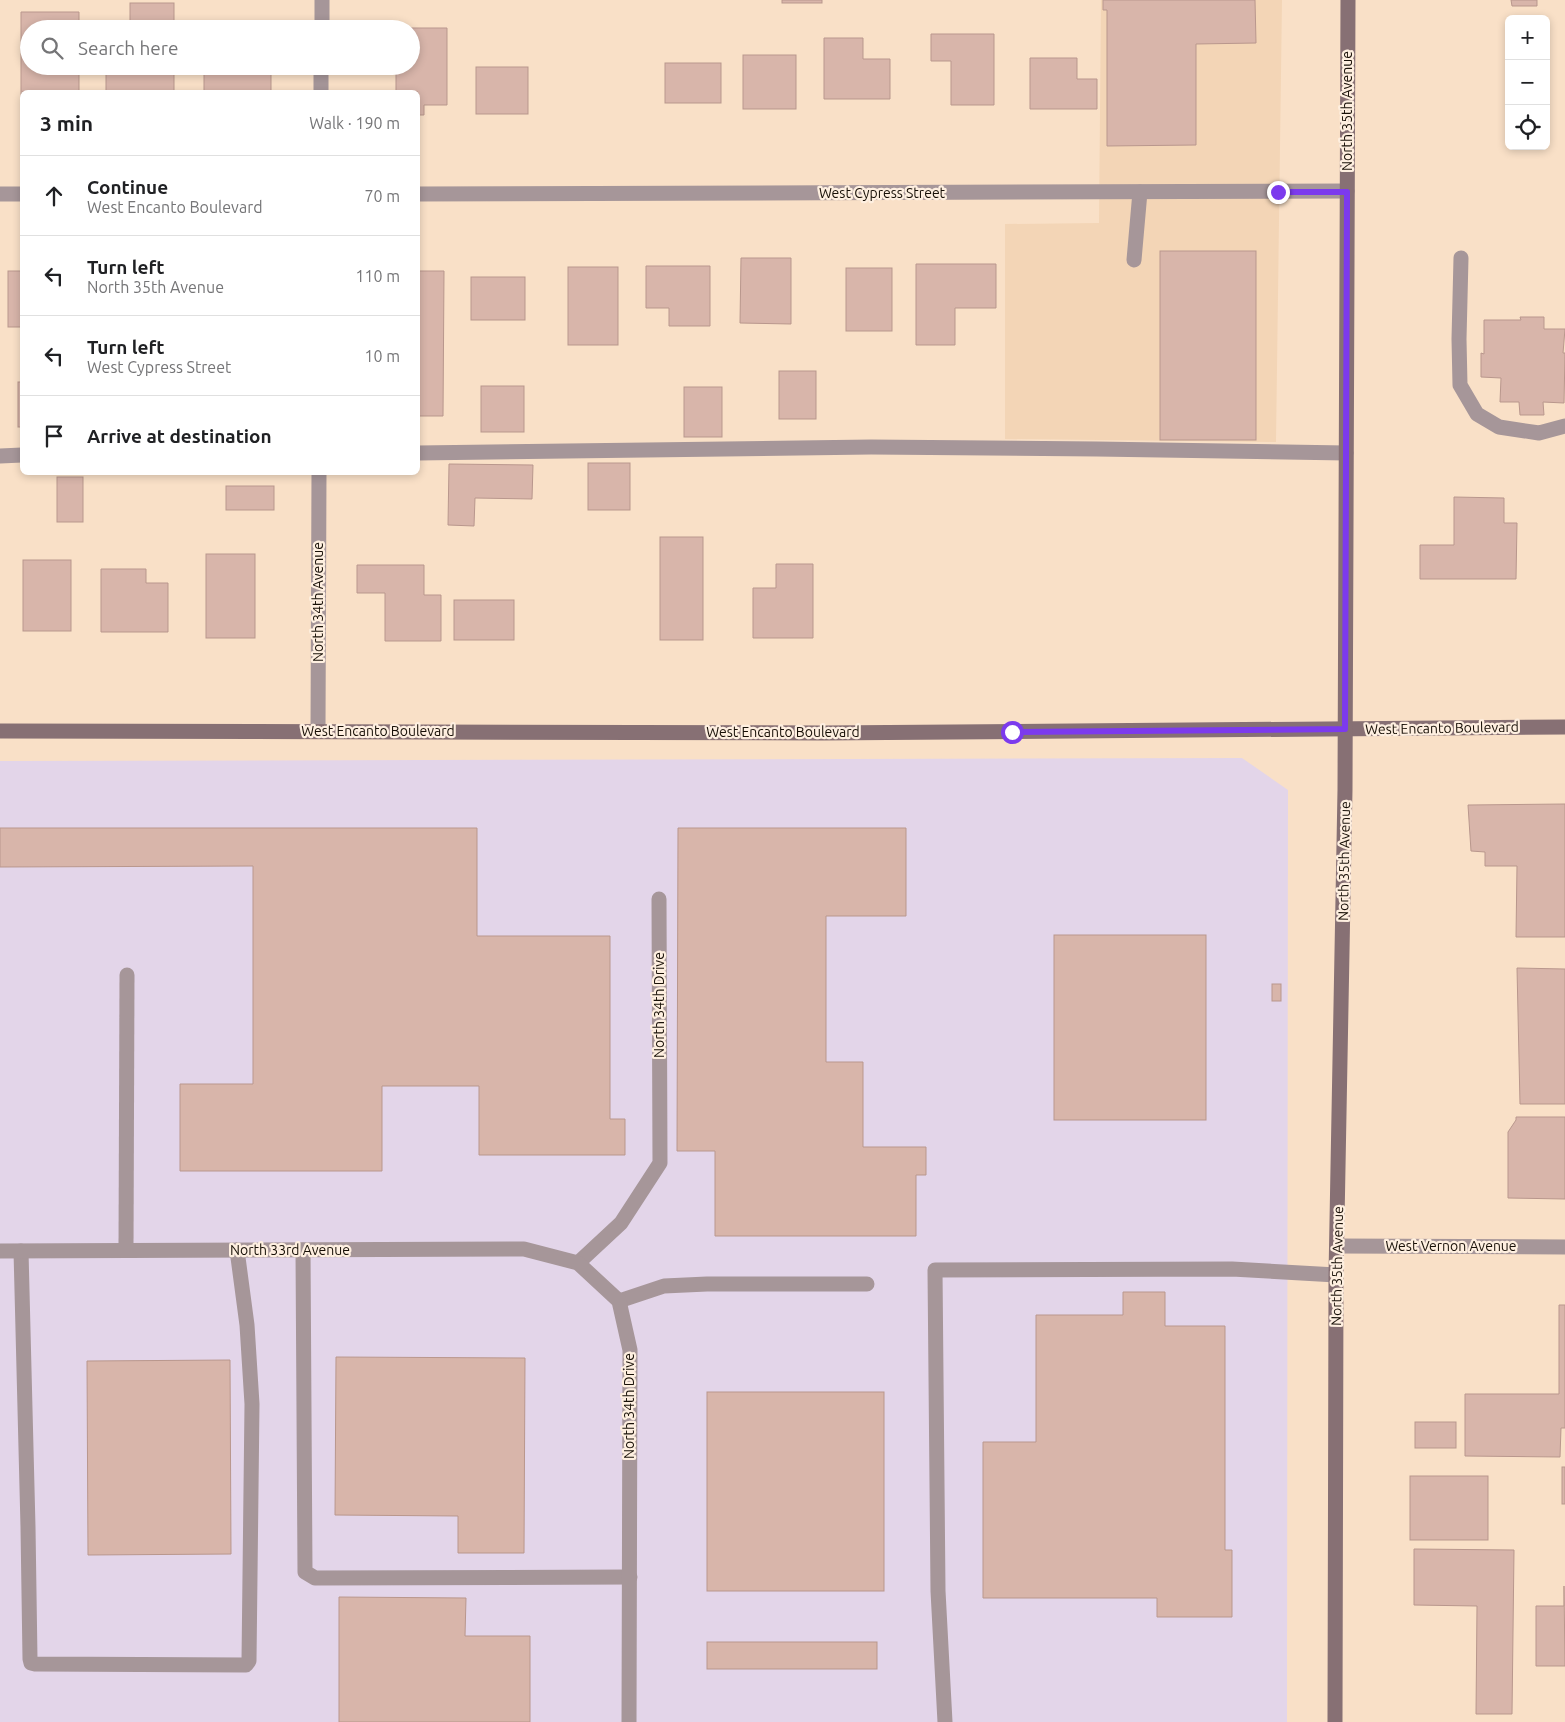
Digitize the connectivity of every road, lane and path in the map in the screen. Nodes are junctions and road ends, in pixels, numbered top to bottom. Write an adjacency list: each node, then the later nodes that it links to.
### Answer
1 (322, 0): 3 (street)
2 (1348, 0): 7 (main road, North 35th Avenue)
3 (322, 20)
4 (322, 75): 5 (street)
5 (321, 90)
6 (1140, 192): 7 (street, West Cypress Street); 10 (street, West Cypress Street); 12 (street)
7 (1347, 192): 15 (main road, North 35th Avenue)
8 (0, 194): 9 (street)
9 (20, 194)
10 (420, 194)
11 (1462, 258): 13 (street)
12 (1134, 260)
13 (1565, 426)
14 (420, 453): 15 (street)
15 (1346, 453): 20 (main road, North 35th Avenue)
16 (0, 456): 17 (street)
17 (20, 456)
18 (319, 475): 22 (street, North 34th Avenue)
19 (1565, 727): 20 (main road, West Encanto Boulevard)
20 (1345, 729): 22 (main road, West Encanto Boulevard); 25 (main road, North 35th Avenue)
21 (0, 731): 22 (main road, West Encanto Boulevard)
22 (318, 731)
23 (659, 899): 32 (street, North 34th Drive)
24 (127, 975): 27 (street)
25 (1338, 1246): 26 (street, West Vernon Avenue); 33 (main road, North 35th Avenue)
26 (1565, 1247)
27 (126, 1250): 28 (street, North 33rd Avenue); 31 (street, North 33rd Avenue)
28 (237, 1250): 29 (street, North 33rd Avenue); 31 (street)
29 (304, 1250): 32 (street, North 33rd Avenue); 36 (street)
30 (0, 1251): 31 (street, North 33rd Avenue)
31 (21, 1251)
32 (578, 1263): 35 (street)
33 (1336, 1275): 38 (street); 39 (main road, North 35th Avenue)
34 (867, 1284): 35 (street)
35 (619, 1301): 36 (street, North 34th Drive)
36 (630, 1577): 37 (street, North 34th Drive)
37 (630, 1722)
38 (945, 1722)
39 (1335, 1722)

